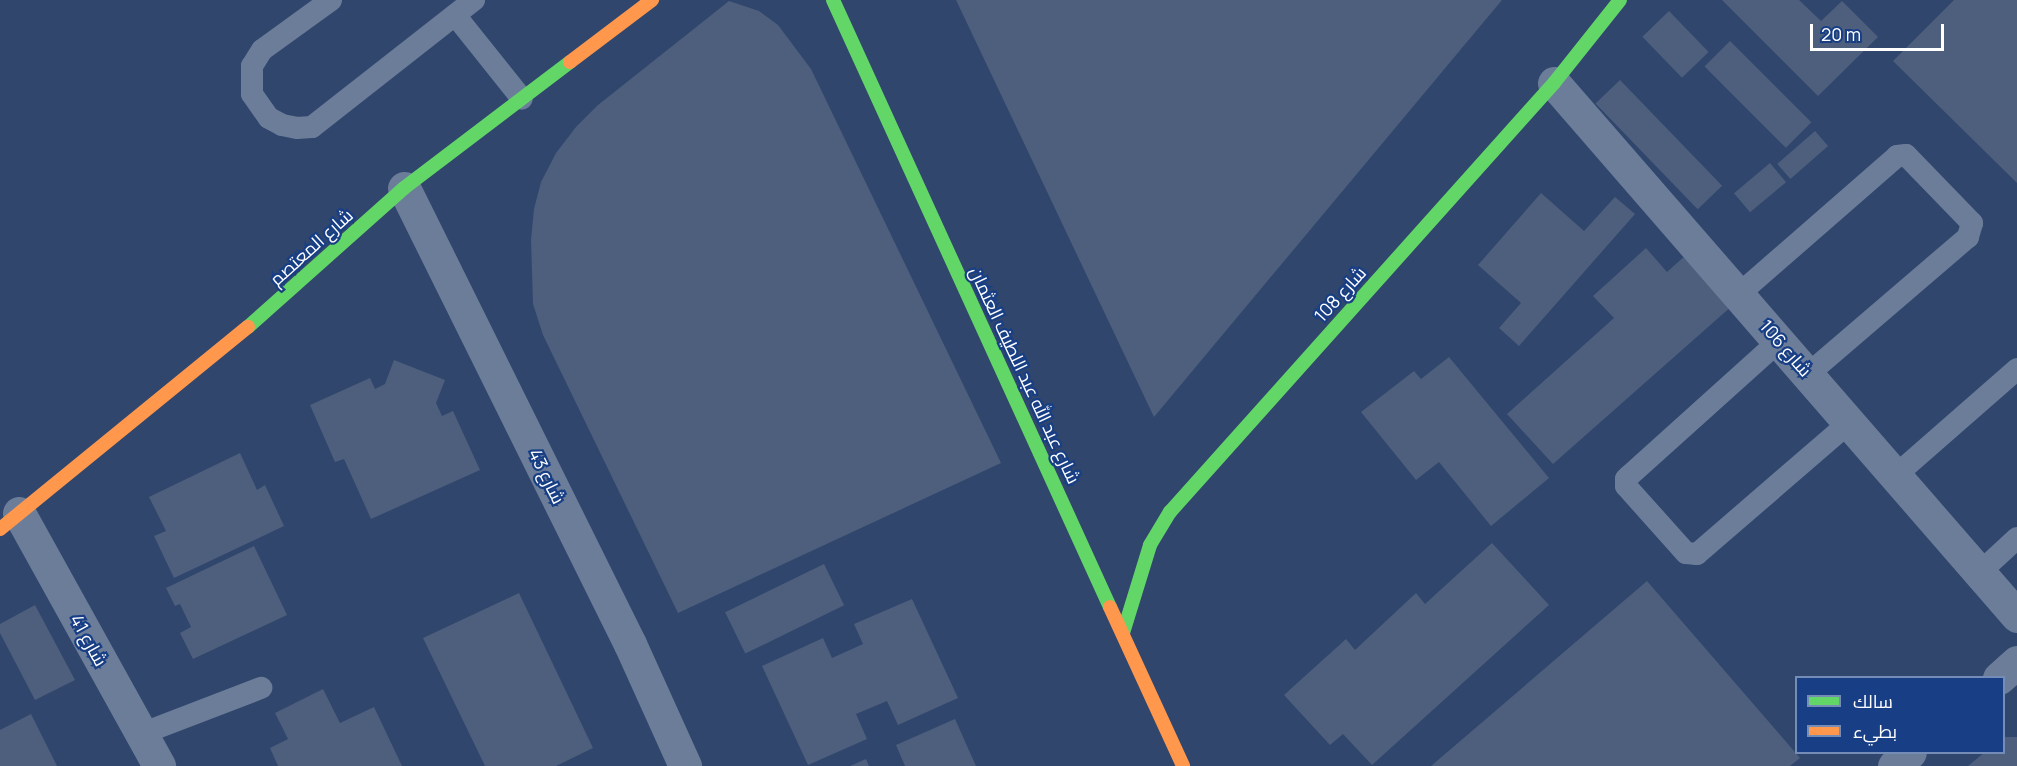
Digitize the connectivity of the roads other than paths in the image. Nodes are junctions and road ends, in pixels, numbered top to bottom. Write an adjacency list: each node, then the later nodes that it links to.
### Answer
1 (331, 0): 6 (lane)
2 (474, 0): 6 (lane)
3 (652, 0): 8 (street, شارع المعتصم)
4 (833, 0): 20 (street, شارع عبد الله عبد اللطيف العثمان)
5 (1620, 0): 7 (street, شارع 108)
6 (455, 15): 8 (lane)
7 (1554, 82): 10 (street, شارع 106); 20 (street, شارع 108)
8 (522, 99): 9 (street, شارع المعتصم)
9 (404, 188): 16 (street, شارع المعتصم); 27 (street, شارع 43)
10 (1739, 294): 11 (street, شارع 106); 13 (lane)
11 (1779, 341): 13 (street, شارع 106); 14 (lane)
12 (2017, 369): 15 (lane)
13 (1808, 374): 14 (street, شارع 106)
14 (1850, 422): 15 (street, شارع 106)
15 (1896, 475): 18 (street, شارع 106)
16 (9, 521): 24 (street, شارع 41)
17 (2017, 538): 18 (lane)
18 (1978, 574): 19 (street, شارع 106)
19 (2017, 616)
20 (1123, 633): 28 (street, شارع عبد الله عبد اللطيف العثمان)
21 (2017, 662): 22 (street)
22 (2001, 676)
23 (261, 688): 24 (lane)
24 (141, 734): 26 (street, شارع 41)
25 (1909, 754): 29 (street)
26 (159, 766)
27 (685, 766)
28 (1183, 766)
29 (1894, 766)

